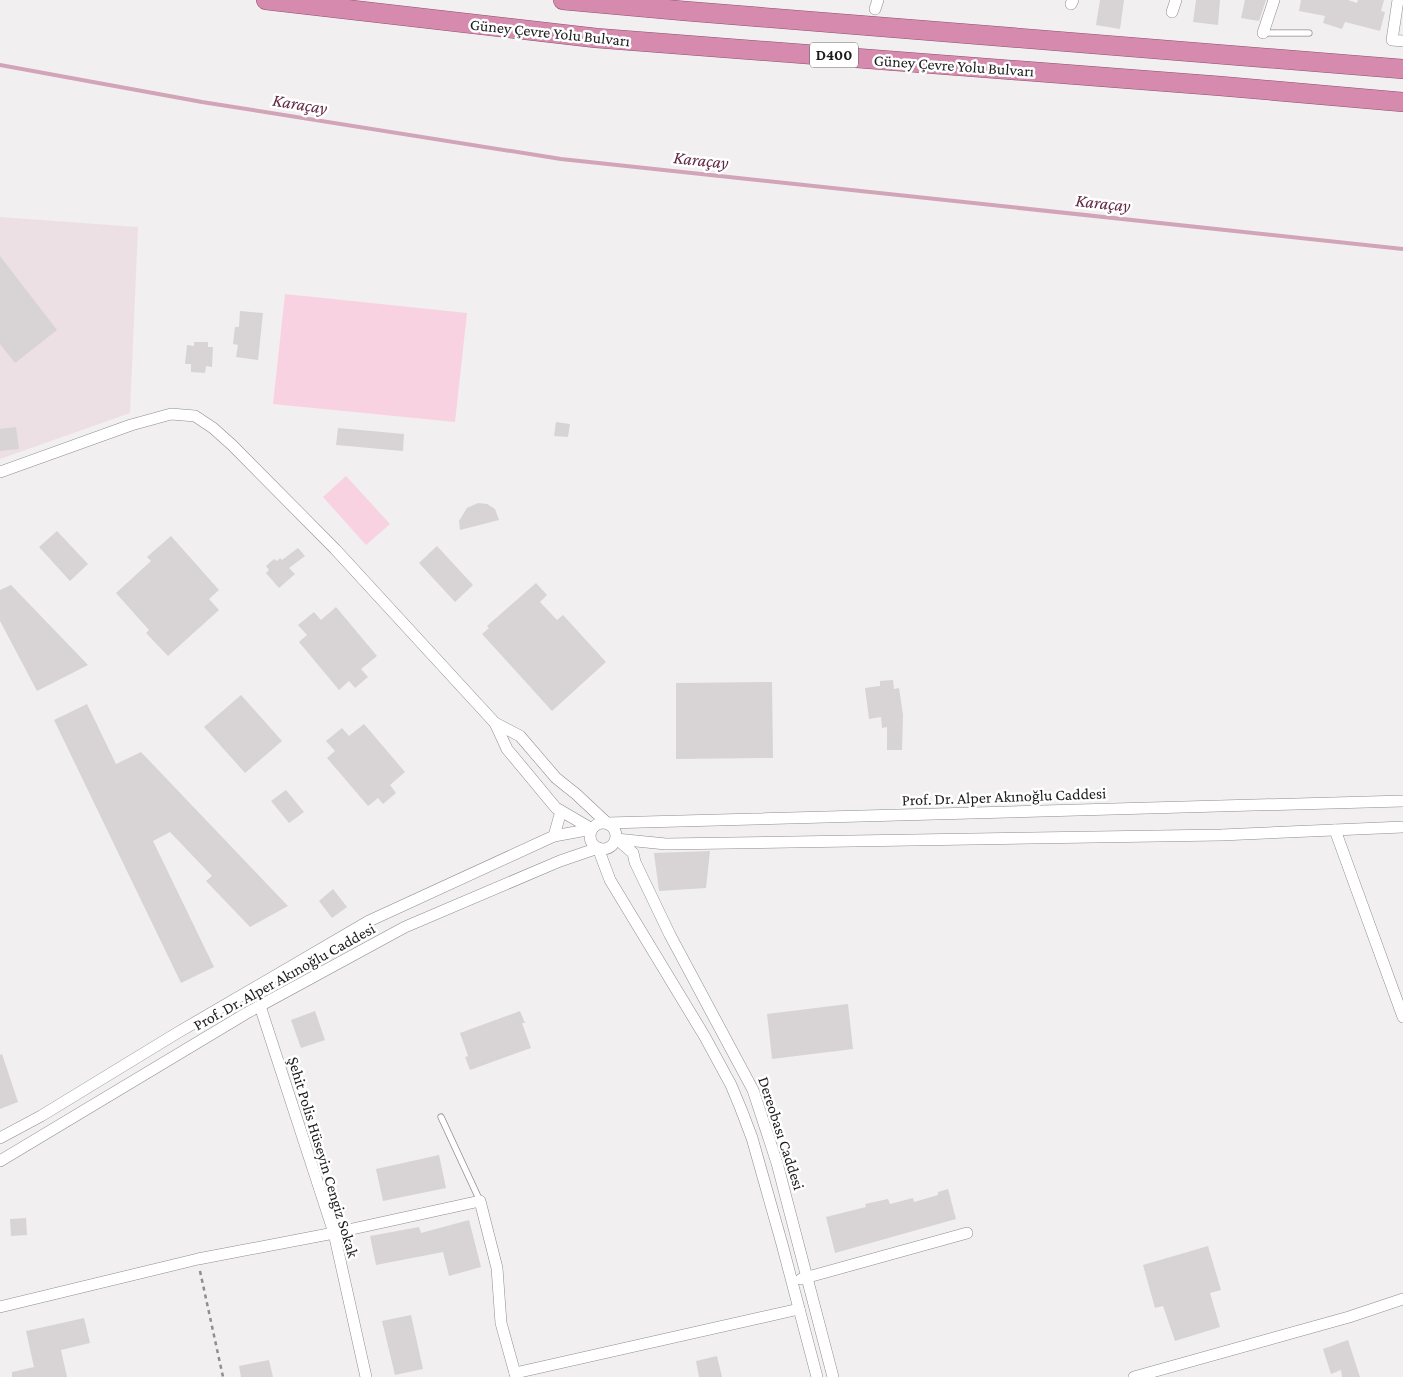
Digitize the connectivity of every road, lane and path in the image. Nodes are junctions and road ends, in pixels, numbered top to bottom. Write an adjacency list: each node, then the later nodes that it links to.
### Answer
1 (266, 0): 11 (highway, Güney Çevre Yolu Bulvarı / D400)
2 (563, 0): 10 (highway, Güney Çevre Yolu Bulvarı / D400)
3 (1176, 0): 6 (street)
4 (1274, 0): 7 (street)
5 (1398, 0): 9 (street)
6 (1172, 12)
7 (1263, 32): 8 (lane)
8 (1309, 34)
9 (1403, 41)
10 (1403, 68)
11 (1403, 102)
12 (0, 472): 13 (street)
13 (495, 723): 15 (street); 16 (street)
14 (1403, 801): 16 (street, Prof. Dr. Alper Akınoğlu Caddesi)
15 (561, 811): 18 (street); 20 (street)
16 (607, 823): 18 (street); 21 (street)
17 (1403, 827): 19 (street)
18 (592, 829): 20 (street, Prof. Dr. Alper Akınoğlu Caddesi); 23 (street)
19 (1335, 830): 22 (street); 28 (street)
20 (554, 836): 30 (street, Prof. Dr. Alper Akınoğlu Caddesi)
21 (616, 839): 22 (street); 23 (street); 24 (street, Dereobası Caddesi)
22 (649, 843): 24 (street)
23 (598, 848): 25 (street, Prof. Dr. Alper Akınoğlu Caddesi); 26 (street, Dereobası Caddesi)
24 (633, 853): 36 (street, Dereobası Caddesi)
25 (580, 854): 26 (street); 27 (street, Prof. Dr. Alper Akınoğlu Caddesi)
26 (602, 860): 37 (street, Dereobası Caddesi)
27 (260, 1006): 31 (street, Prof. Dr. Alper Akınoğlu Caddesi); 33 (street, Şehit Polis Hüseyin Cengiz Sokak)
28 (1403, 1017)
29 (441, 1117): 32 (lane)
30 (0, 1138)
31 (0, 1160)
32 (480, 1201): 33 (street); 41 (street)
33 (334, 1233): 35 (street); 44 (street, Şehit Polis Hüseyin Cengiz Sokak)
34 (967, 1233): 36 (street)
35 (198, 1259): 39 (street); 43 (path)
36 (807, 1277): 37 (street); 46 (street, Dereobası Caddesi)
37 (792, 1282): 40 (street, Dereobası Caddesi)
38 (1403, 1300): 42 (street)
39 (0, 1307)
40 (799, 1309): 41 (street); 45 (street, Dereobası Caddesi)
41 (516, 1375)
42 (1142, 1376)
43 (223, 1377)
44 (366, 1377)
45 (817, 1377)
46 (833, 1377)

